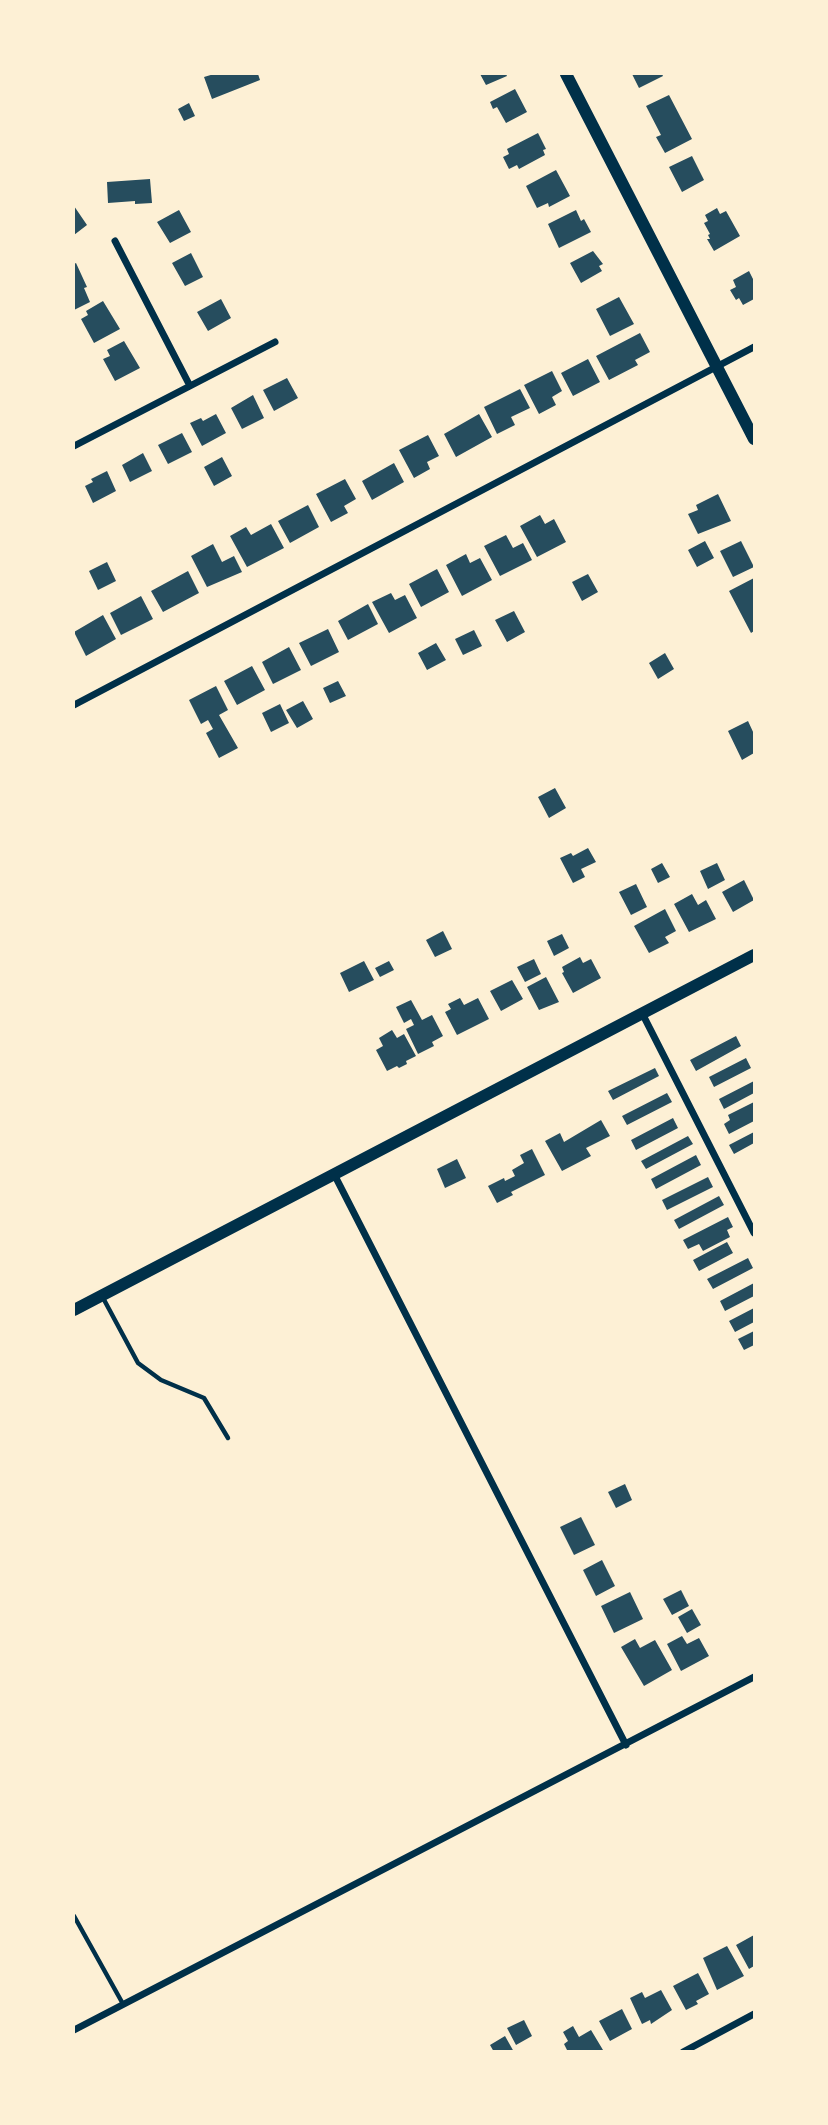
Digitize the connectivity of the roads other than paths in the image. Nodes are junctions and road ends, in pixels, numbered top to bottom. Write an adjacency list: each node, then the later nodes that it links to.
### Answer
1 (566, 74): 5 (main road)
2 (115, 241): 6 (street)
3 (275, 342): 6 (street)
4 (754, 347): 5 (street)
5 (718, 366): 7 (main road); 9 (street)
6 (190, 386): 8 (street)
7 (754, 439)
8 (74, 446)
9 (74, 705)
10 (754, 955): 11 (main road)
11 (642, 1013): 12 (main road); 13 (street)
12 (334, 1174): 14 (main road); 18 (street)
13 (754, 1233)
14 (101, 1295): 15 (main road); 16 (lane)
15 (74, 1310)
16 (228, 1438)
17 (754, 1677): 18 (street)
18 (626, 1745): 20 (street)
19 (74, 1916): 20 (lane)
20 (123, 2005): 22 (street)
21 (754, 2014): 23 (street)
22 (74, 2030)
23 (683, 2052)

